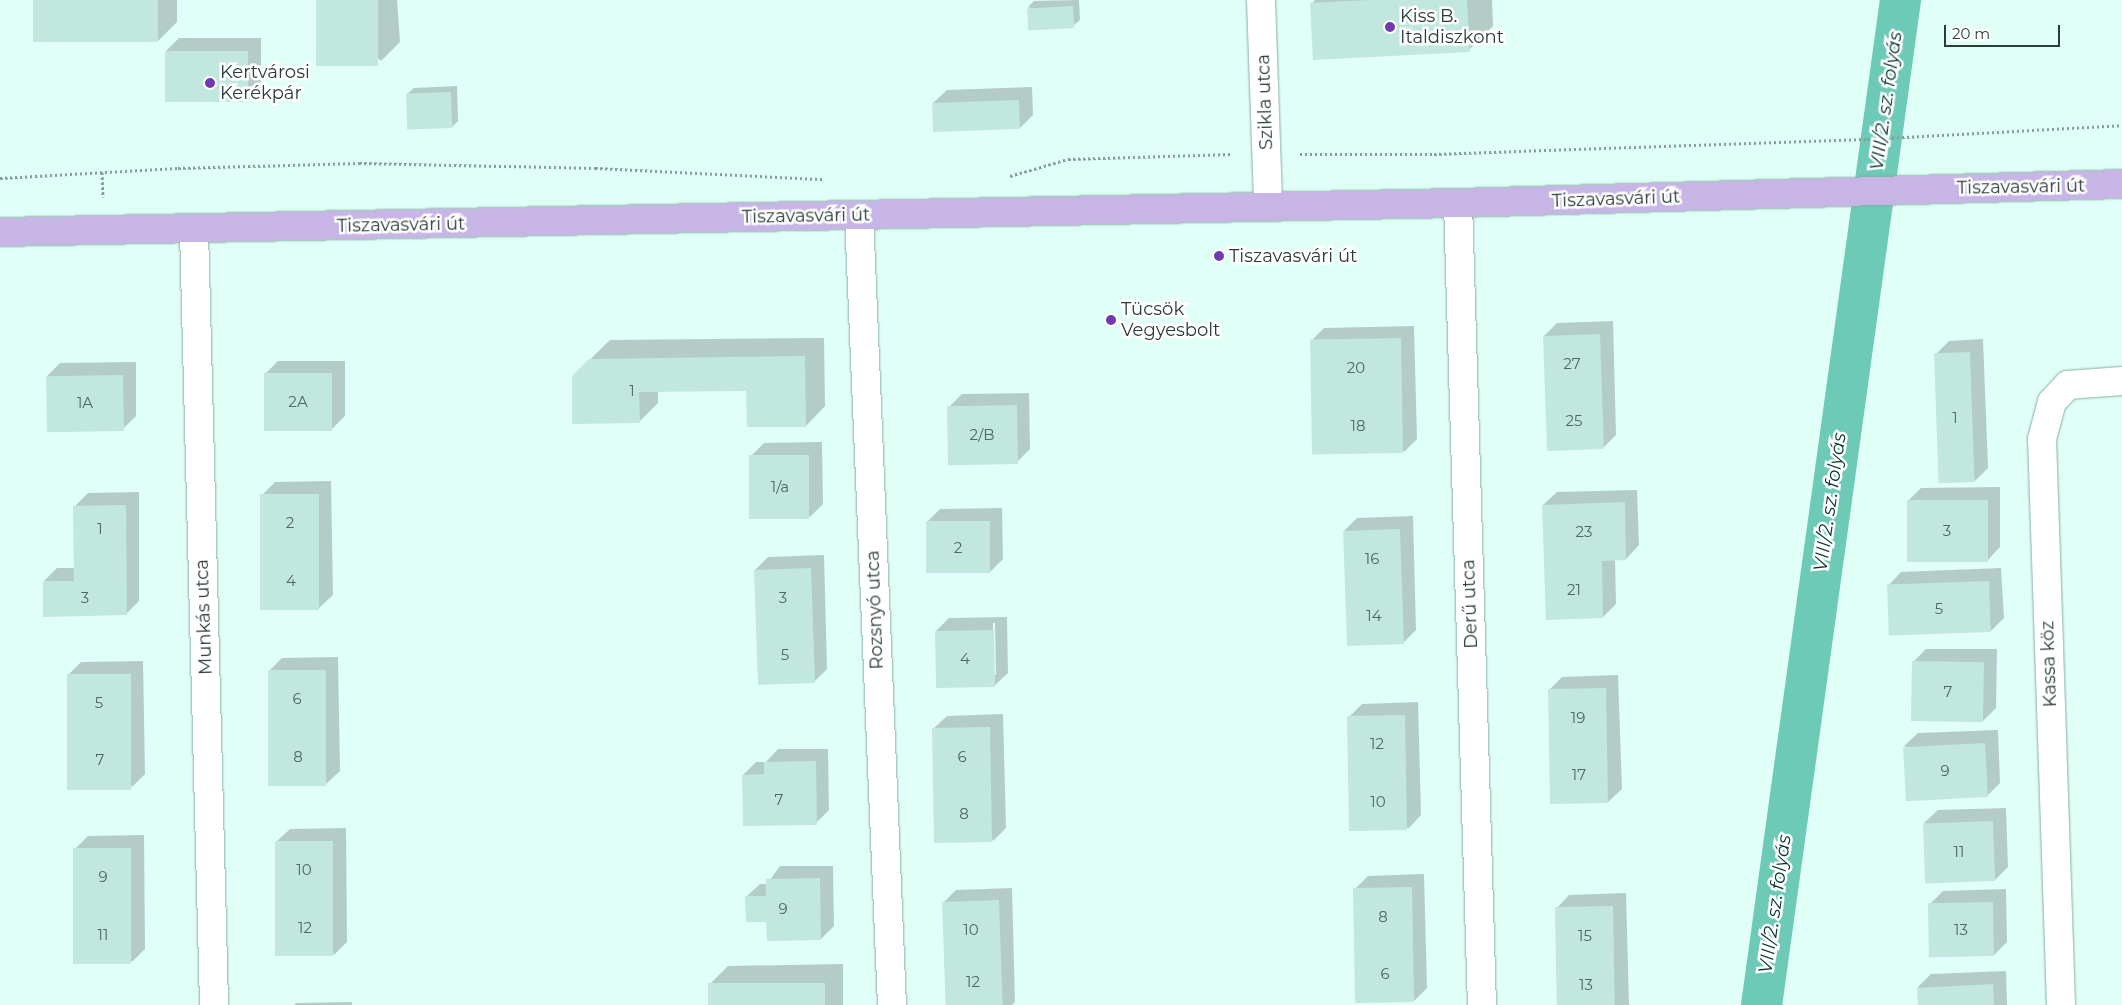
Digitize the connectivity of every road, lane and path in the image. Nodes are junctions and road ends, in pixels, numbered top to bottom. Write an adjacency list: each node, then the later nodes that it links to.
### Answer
1 (1261, 0): 3 (street, Szikla utca)
2 (2122, 125): 3 (path)
3 (1268, 154): 4 (path); 9 (street, Szikla utca)
4 (1006, 177)
5 (0, 178): 6 (path)
6 (835, 180)
7 (2122, 184): 8 (main road, Tiszavasvári út)
8 (1458, 203): 9 (main road, Tiszavasvári út); 16 (street, Derű utca)
9 (1268, 205): 10 (main road, Tiszavasvári út)
10 (859, 215): 11 (main road, Tiszavasvári út); 15 (street, Rozsnyó utca)
11 (194, 230): 12 (main road, Tiszavasvári út); 14 (street, Munkás utca)
12 (0, 232)
13 (2122, 381): 17 (street, Kassa köz)
14 (214, 1005)
15 (892, 1005)
16 (1482, 1005)
17 (2061, 1005)

